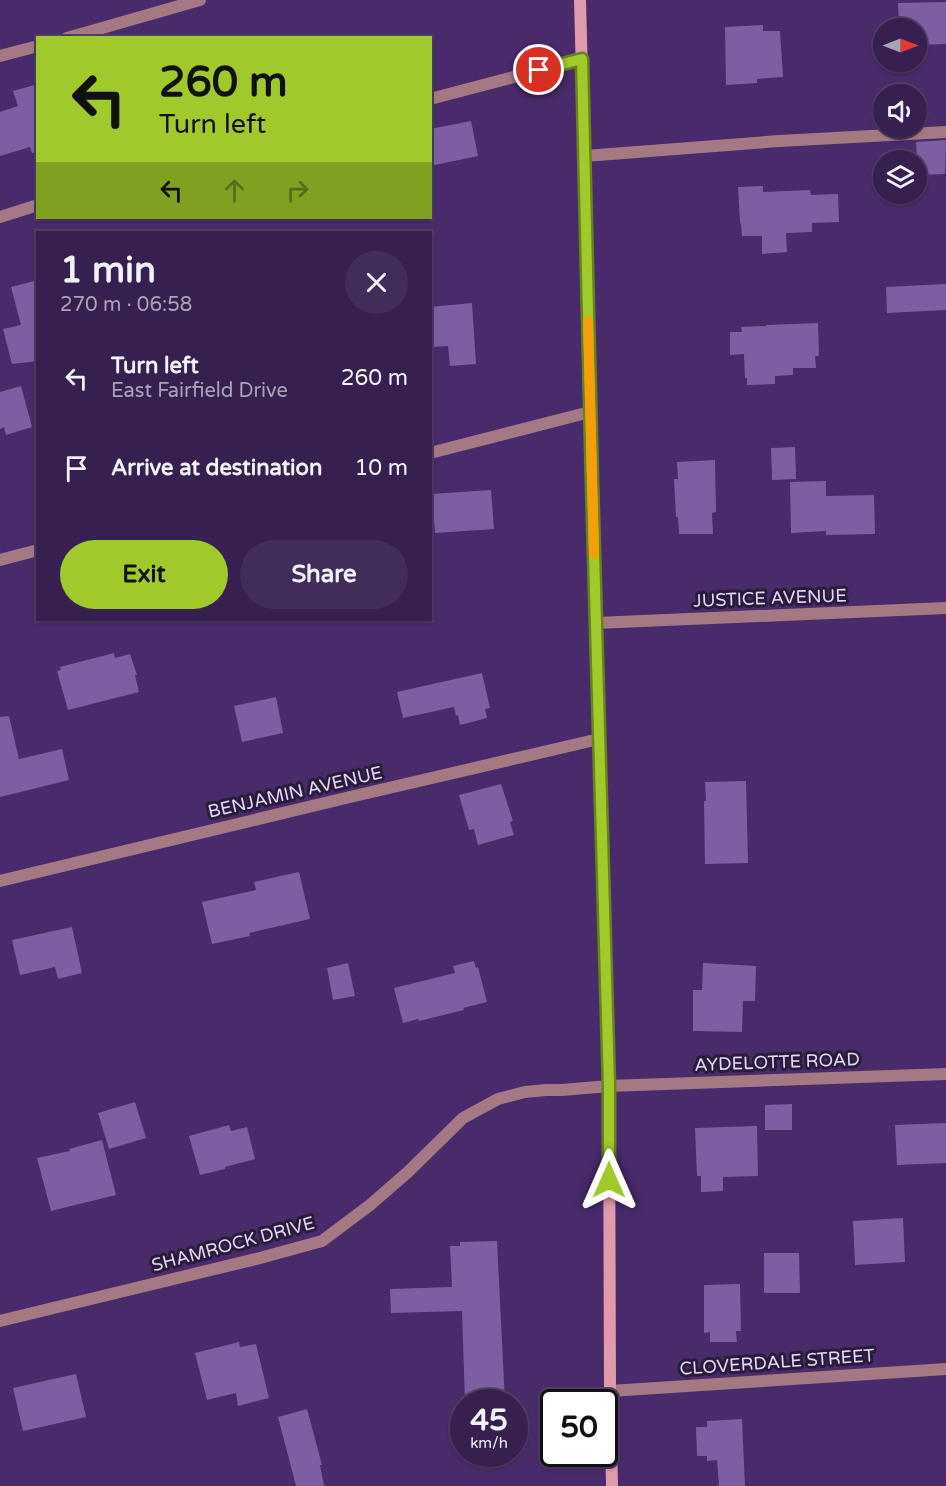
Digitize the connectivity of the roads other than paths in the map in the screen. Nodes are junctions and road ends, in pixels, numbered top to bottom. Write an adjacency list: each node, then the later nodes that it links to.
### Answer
1 (200, 0): 3 (street)
2 (580, 0): 6 (main road)
3 (74, 36)
4 (36, 47): 5 (street)
5 (0, 56)
6 (582, 59): 7 (street); 9 (main road)
7 (432, 98)
8 (946, 132): 9 (street)
9 (585, 156): 12 (main road)
10 (36, 206): 11 (street)
11 (0, 217)
12 (591, 412): 13 (street); 17 (main road)
13 (432, 452)
14 (36, 551): 15 (street)
15 (0, 560)
16 (946, 608): 17 (street, JUSTICE AVENUE)
17 (596, 623): 18 (main road)
18 (599, 740): 19 (street, BENJAMIN AVENUE); 21 (main road)
19 (0, 881)
20 (946, 1074): 21 (street, AYDELOTTE ROAD)
21 (609, 1086): 22 (street, SHAMROCK DRIVE); 24 (main road)
22 (0, 1321)
23 (946, 1369): 25 (street, CLOVERDALE STREET)
24 (610, 1389)
25 (618, 1390)
26 (612, 1467): 27 (main road)
27 (612, 1486)

